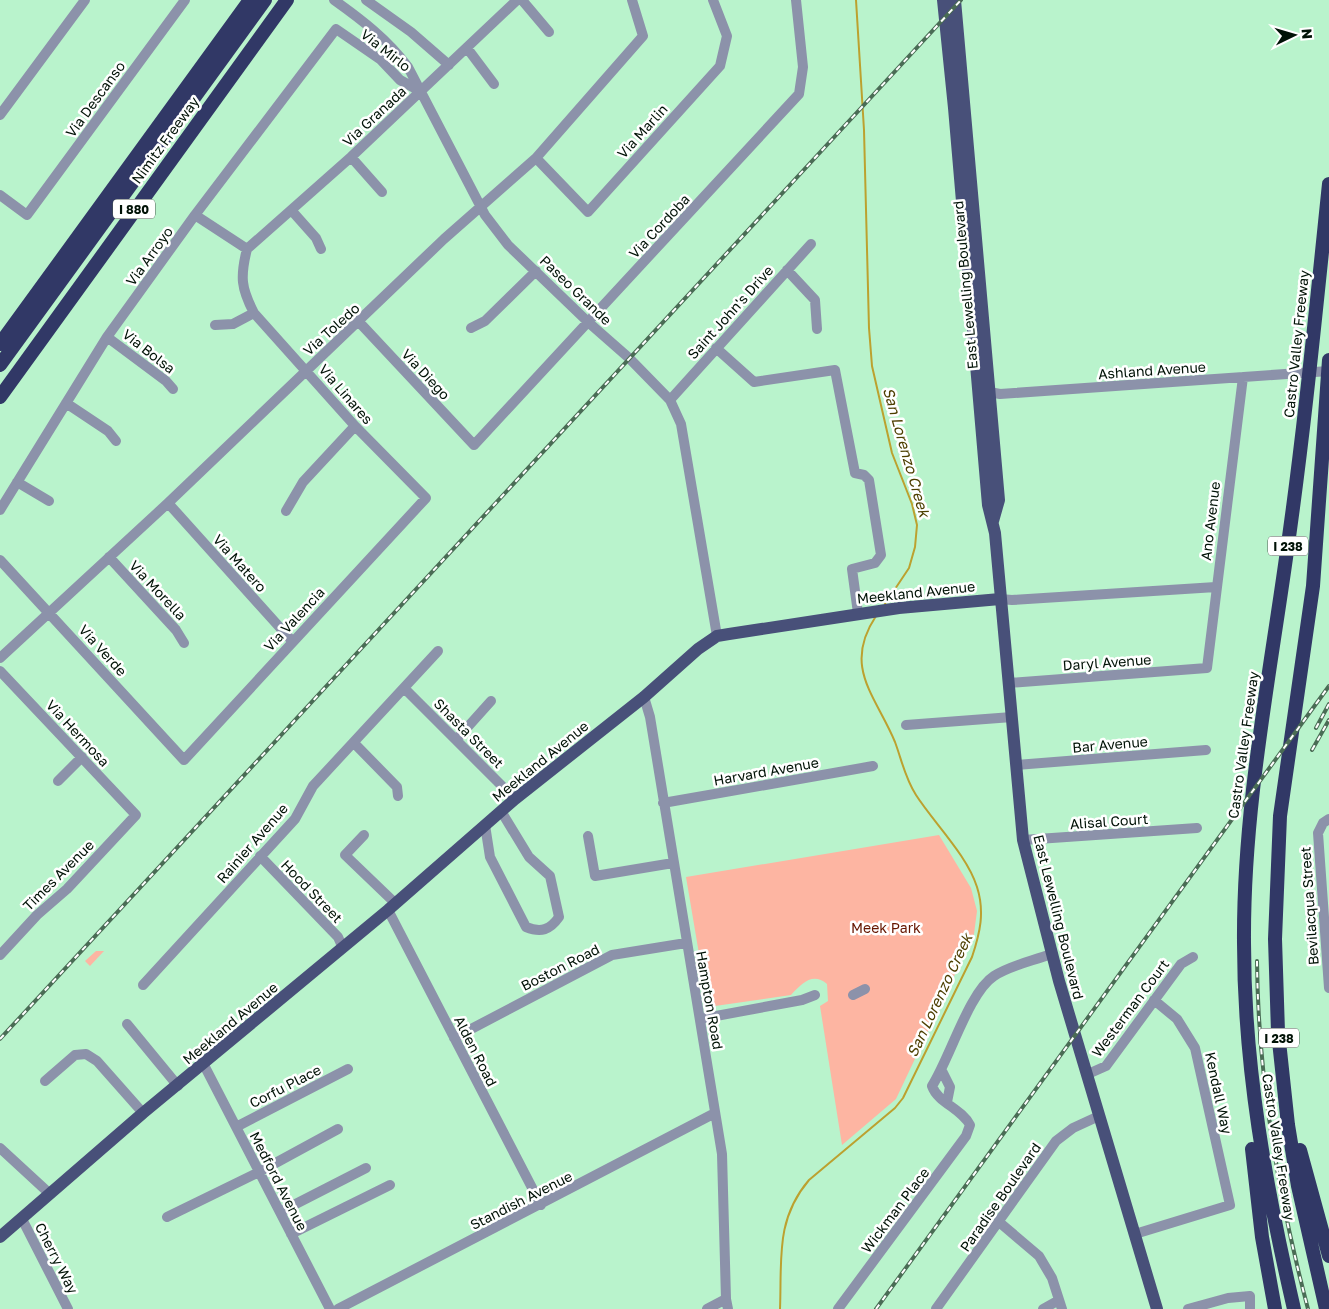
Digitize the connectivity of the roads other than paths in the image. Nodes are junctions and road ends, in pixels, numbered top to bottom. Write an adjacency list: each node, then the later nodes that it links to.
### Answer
1 (85, 0): 22 (street)
2 (184, 0): 27 (street, Via Descanso)
3 (250, 0): 43 (highway, Nimitz Freeway / I 880)
4 (265, 0): 46 (highway, I 880)
5 (286, 0): 52 (highway, Nimitz Freeway / I 880)
6 (334, 0): 21 (street, Paseo Grande)
7 (366, 0): 19 (street)
8 (517, 0): 18 (street, Via Granada)
9 (522, 0): 16 (street)
10 (632, 0): 24 (street, Via Toledo)
11 (713, 0): 24 (street, Via Marlin)
12 (796, 0): 38 (street, Via Cordoba)
13 (943, 0): 17 (main road)
14 (956, 0): 17 (main road)
15 (336, 30): 21 (street, Via Mirlo); 30 (street, Via Arroyo)
16 (549, 32)
17 (954, 47): 51 (main road, East Lewelling Boulevard)
18 (467, 48): 19 (street, Via Granada); 20 (street)
19 (449, 65): 21 (street, Via Granada)
20 (494, 84)
21 (421, 91): 23 (street, Via Granada); 28 (street, Paseo Grande)
22 (0, 115)
23 (351, 157): 26 (street); 29 (street, Via Granada)
24 (536, 158): 28 (street, Via Toledo)
25 (1329, 184): 126 (highway, Castro Valley Freeway / I 238)
26 (382, 192)
27 (0, 195)
28 (480, 206): 35 (street, Paseo Grande); 37 (street, Via Toledo)
29 (292, 211): 32 (street); 33 (street, Via Granada)
30 (195, 215): 33 (street); 42 (street, Via Arroyo)
31 (811, 244): 34 (street, Saint John's Drive)
32 (321, 249)
33 (247, 250): 36 (street, Via Linares)
34 (787, 270): 41 (street); 44 (street, Saint John's Drive)
35 (536, 271): 38 (street, Paseo Grande); 40 (street)
36 (254, 313): 39 (street); 47 (street, Via Linares)
37 (359, 322): 47 (street, Via Toledo); 57 (street, Via Diego)
38 (588, 322): 53 (street, Paseo Grande); 57 (street, Via Cordoba)
39 (215, 325)
40 (471, 328)
41 (817, 329)
42 (107, 337): 50 (street, Via Bolsa); 54 (street, Via Arroyo)
43 (0, 344)
44 (716, 348): 53 (street, Saint John's Drive); 69 (street)
45 (1329, 360): 125 (highway, Castro Valley Freeway / I 238)
46 (0, 365)
47 (306, 369): 55 (street, Via Linares); 61 (street, Via Toledo)
48 (1329, 370): 49 (street, Ashland Avenue)
49 (1243, 378): 51 (street, Ashland Avenue); 66 (street, Ano Avenue)
50 (173, 388)
51 (984, 391): 67 (main road, East Lewelling Boulevard)
52 (0, 397)
53 (670, 400): 70 (street, Paseo Grande)
54 (66, 404): 56 (street); 58 (street, Via Arroyo)
55 (355, 426): 59 (street, Via Linares); 63 (street)
56 (116, 441)
57 (474, 445)
58 (17, 482): 60 (street); 62 (street, Via Arroyo)
59 (426, 498): 71 (street, Via Valencia)
60 (49, 501)
61 (168, 503): 64 (street, Via Toledo); 71 (street, Via Matero)
62 (0, 510)
63 (286, 511)
64 (109, 557): 68 (street, Via Toledo); 72 (street, Via Morella)
65 (0, 560): 68 (street, Via Verde)
66 (1216, 587): 67 (street, Meekland Avenue); 75 (street, Ano Avenue)
67 (1000, 599): 69 (main road, Meekland Avenue); 77 (main road, East Lewelling Boulevard)
68 (49, 612): 74 (street, Via Toledo); 87 (street, Via Verde)
69 (862, 613): 70 (main road, Meekland Avenue)
70 (717, 636): 79 (main road, Meekland Avenue)
71 (292, 641): 87 (street, Via Valencia)
72 (184, 643)
73 (438, 651): 78 (street, Rainier Avenue)
74 (0, 658)
75 (1207, 668): 77 (street, Daryl Avenue)
76 (0, 671): 86 (street, Via Hermosa)
77 (1009, 683): 81 (main road, East Lewelling Boulevard)
78 (404, 688): 83 (street, Shasta Street); 84 (street, Rainier Avenue)
79 (644, 697): 92 (main road, Meekland Avenue); 93 (street, Hampton Road)
80 (491, 701): 83 (street)
81 (1012, 717): 82 (street); 88 (main road, East Lewelling Boulevard)
82 (906, 725)
83 (456, 740): 92 (street, Shasta Street)
84 (354, 743): 91 (street); 102 (street, Rainier Avenue)
85 (1206, 750): 88 (street, Bar Avenue)
86 (82, 757): 90 (street); 95 (street, Via Hermosa)
87 (184, 760)
88 (1016, 765): 101 (main road, East Lewelling Boulevard)
89 (873, 766): 93 (street, Harvard Avenue)
90 (58, 781)
91 (398, 796)
92 (515, 798): 94 (main road, Meekland Avenue)
93 (664, 803): 103 (street, Hampton Road)
94 (501, 811): 97 (main road, Meekland Avenue); 97 (street)
95 (136, 815): 107 (street, Times Avenue)
96 (1326, 821): 111 (street, Bevilacqua Street)
97 (485, 825): 104 (main road, Meekland Avenue)
98 (1197, 828): 101 (street, Alisal Court)
99 (364, 835): 104 (street, Alden Road)
100 (588, 836): 103 (street)
101 (1023, 840): 108 (main road, East Lewelling Boulevard)
102 (260, 856): 106 (street, Hood Street); 110 (street, Rainier Avenue)
103 (673, 863): 105 (street, Hampton Road)
104 (392, 906): 106 (main road, Meekland Avenue); 118 (street, Alden Road)
105 (686, 943): 116 (street, Hampton Road); 118 (street, Boston Road)
106 (342, 946): 119 (main road, Meekland Avenue)
107 (2, 950)
108 (1051, 954): 121 (street); 122 (main road, East Lewelling Boulevard)
109 (1193, 957): 115 (street, Westerman Court)
110 (143, 985)
111 (1329, 988)
112 (865, 989): 114 (street)
113 (815, 995): 116 (street)
114 (853, 995)
115 (1154, 1000): 122 (street, Westerman Court); 145 (street, Kendall Way)
116 (700, 1019): 129 (street, Hampton Road)
117 (128, 1024): 124 (street)
118 (454, 1038): 138 (street, Alden Road)
119 (204, 1065): 124 (main road, Meekland Avenue); 131 (street, Medford Avenue)
120 (348, 1069): 131 (street, Corfu Place)
121 (942, 1071): 127 (street); 127 (street)
122 (1088, 1074): 130 (main road, East Lewelling Boulevard)
123 (45, 1080): 128 (street)
124 (178, 1086): 128 (main road, Meekland Avenue)
125 (1284, 1094): 146 (highway); 161 (highway, Castro Valley Freeway / I 238)
126 (1253, 1098): 159 (highway); 160 (highway, Castro Valley Freeway / I 238)
127 (947, 1102): 153 (street, Wickman Place)
128 (143, 1113): 137 (main road, Meekland Avenue)
129 (715, 1113): 138 (street, Standish Avenue); 147 (street, Hampton Road)
130 (1099, 1116): 142 (street, Paradise Boulevard); 145 (main road, East Lewelling Boulevard)
131 (236, 1127): 135 (street, Medford Avenue)
132 (338, 1129): 135 (street)
133 (0, 1148): 137 (street)
134 (366, 1168): 139 (street)
135 (259, 1172): 139 (street, Medford Avenue); 140 (street)
136 (390, 1185): 144 (street)
137 (50, 1194): 141 (main road, Meekland Avenue)
138 (541, 1205): 151 (street, Standish Avenue)
139 (280, 1212): 144 (street, Medford Avenue)
140 (167, 1217)
141 (22, 1219): 143 (main road, Meekland Avenue); 150 (street, Cherry Way)
142 (999, 1222): 148 (street); 154 (street, Paradise Boulevard)
143 (2, 1231)
144 (291, 1234): 149 (street, Medford Avenue)
145 (1135, 1234): 156 (main road, East Lewelling Boulevard)
146 (1329, 1256)
147 (727, 1304): 152 (street)
148 (1061, 1304): 155 (street)
149 (326, 1308)
150 (68, 1309)
151 (338, 1309)
152 (707, 1309)
153 (838, 1309)
154 (936, 1309)
155 (1043, 1309)
156 (1157, 1309)
157 (1188, 1309): 158 (street)
158 (1250, 1309)
159 (1275, 1309)
160 (1294, 1309)
161 (1326, 1309)

